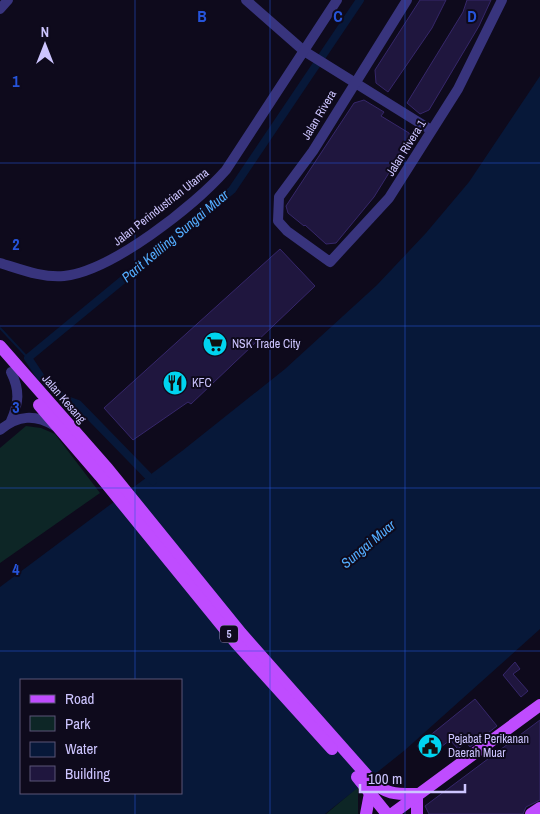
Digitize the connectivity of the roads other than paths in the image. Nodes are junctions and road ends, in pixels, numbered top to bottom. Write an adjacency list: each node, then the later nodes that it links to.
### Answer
1 (8, 0): 6 (street)
2 (246, 0): 7 (street)
3 (337, 0): 7 (street, Jalan Perindustrian Utama)
4 (407, 0): 8 (street, Jalan Rivera)
5 (502, 0): 9 (street, Jalan Rivera 1)
6 (0, 9)
7 (309, 53): 8 (street); 11 (street, Jalan Perindustrian Utama)
8 (353, 83): 9 (street); 10 (street, Jalan Rivera)
9 (431, 130): 10 (street, Jalan Rivera 1)
10 (300, 238)
11 (0, 263)
12 (0, 346): 18 (main road, Jalan Kesang / 5)
13 (0, 359): 14 (main road, Jalan Kesang / 5)
14 (11, 372): 15 (street); 16 (main road, Jalan Kesang / 5)
15 (11, 421): 16 (street); 17 (street)
16 (58, 428): 18 (main road, Jalan Kesang / 5)
17 (0, 430)
18 (104, 473): 20 (main road, 5)
19 (540, 705): 21 (main road)
20 (369, 786): 21 (main road, 5); 23 (main road); 24 (main road, 5)
21 (417, 794): 25 (main road); 26 (main road)
22 (540, 808): 27 (main road)
23 (366, 814)
24 (387, 814)
25 (392, 814)
26 (417, 814)
27 (531, 814)

